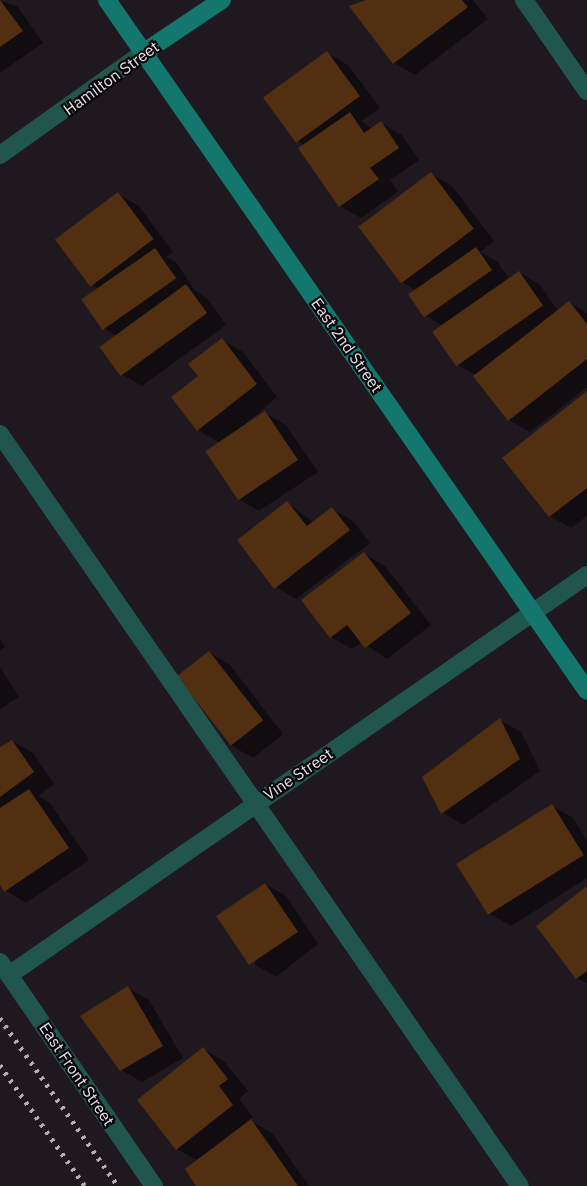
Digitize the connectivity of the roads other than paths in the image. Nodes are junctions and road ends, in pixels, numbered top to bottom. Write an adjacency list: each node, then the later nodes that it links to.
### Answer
1 (107, 0): 4 (street, East 2nd Street)
2 (222, 0): 4 (street, Hamilton Street)
3 (524, 0): 5 (street)
4 (144, 54): 6 (street, Hamilton Street); 9 (street, East 2nd Street)
5 (587, 91)
6 (0, 155)
7 (0, 434): 11 (street)
8 (587, 575): 9 (street, Vine Street)
9 (533, 614): 10 (street, East 2nd Street); 11 (street, Vine Street)
10 (587, 691)
11 (256, 803): 12 (street, Vine Street); 14 (street)
12 (5, 969): 13 (street, East Front Street)
13 (154, 1186)
14 (519, 1186)

